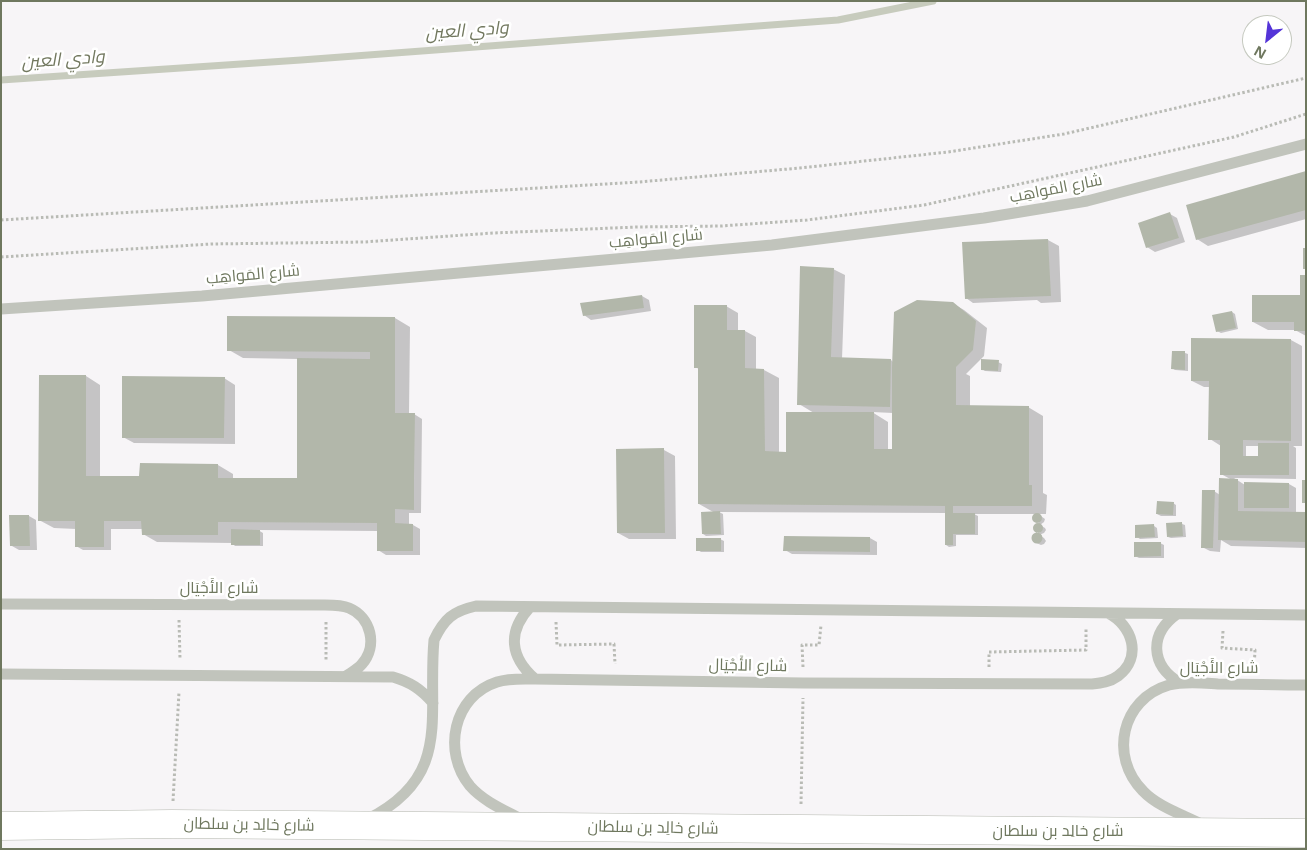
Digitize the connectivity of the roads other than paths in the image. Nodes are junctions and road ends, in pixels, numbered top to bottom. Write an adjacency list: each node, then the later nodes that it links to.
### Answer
1 (1306, 144): 2 (lane, شارع المَواهِب)
2 (1, 309)
3 (1, 604): 9 (lane, شارع الأَجْيَال)
4 (530, 607): 5 (lane); 10 (lane); 13 (lane)
5 (1105, 612): 6 (lane); 10 (lane, شارع الأَجْيَال)
6 (1177, 614): 7 (lane); 11 (lane)
7 (1306, 615)
8 (1, 674): 9 (lane)
9 (346, 676): 13 (lane)
10 (535, 679): 16 (lane, شارع الأَجْيَال)
11 (1180, 683): 12 (lane, شارع الأَجْيَال); 17 (lane, شارع الأَجْيَال)
12 (1306, 685)
13 (433, 703): 15 (lane)
14 (1, 826): 15 (main road, شارع خالِد بن سلطان)
15 (350, 826): 16 (main road, شارع خالِد بن سلطان)
16 (533, 826): 17 (main road, شارع خالِد بن سلطان)
17 (1215, 831): 18 (main road, شارع خالِد بن سلطان)
18 (1305, 833): 19 (main road)
19 (1278, 849)

